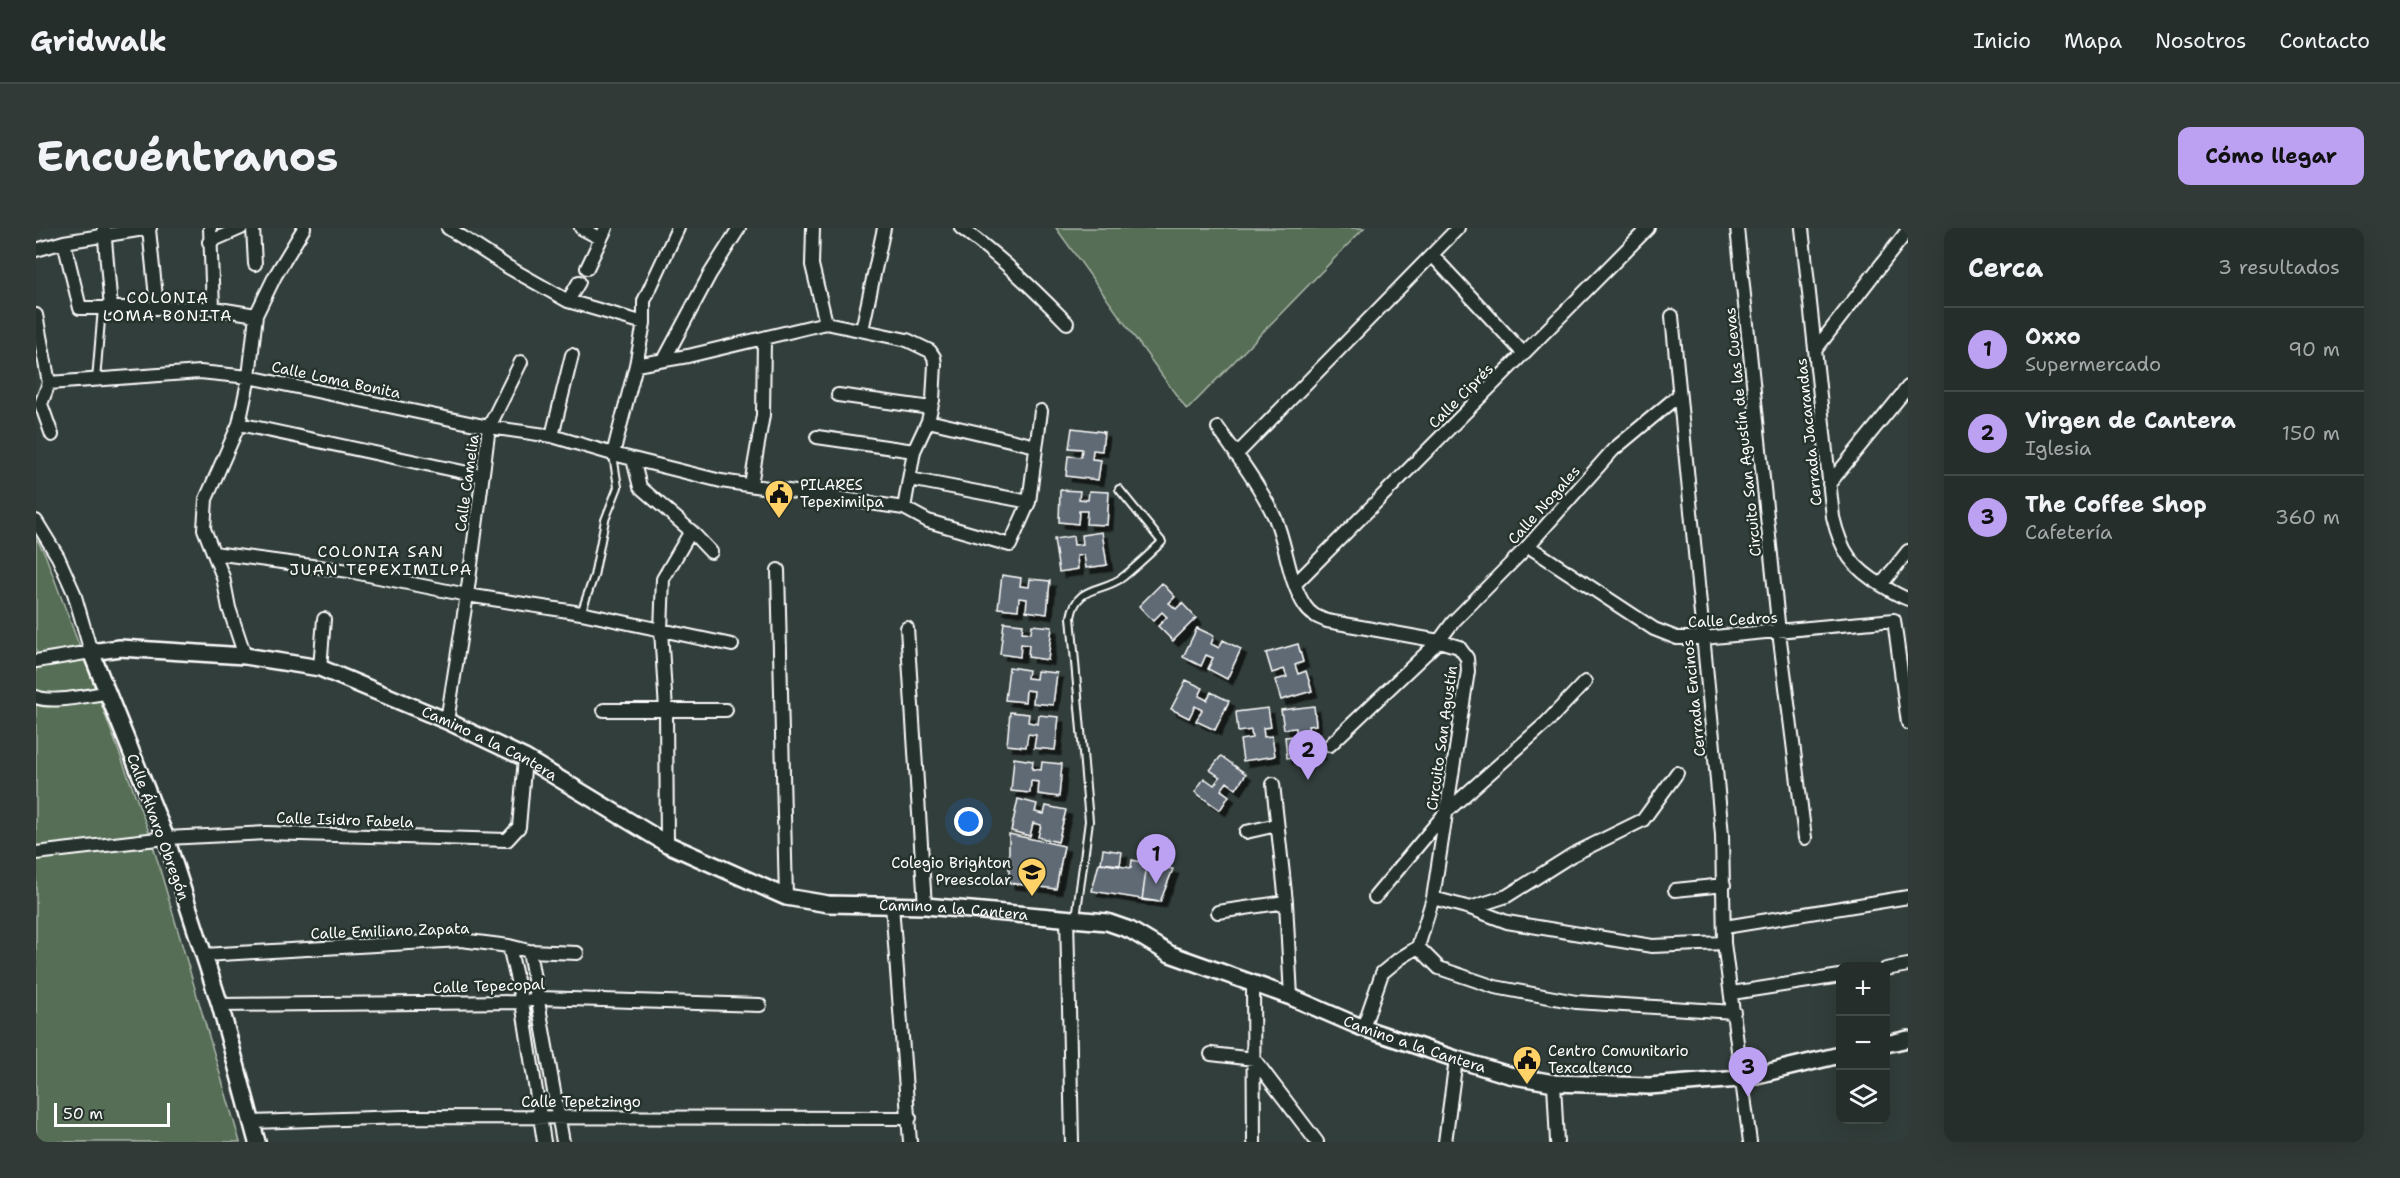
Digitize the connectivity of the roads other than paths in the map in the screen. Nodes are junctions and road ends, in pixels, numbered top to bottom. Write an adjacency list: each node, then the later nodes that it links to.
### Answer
1 (150, 228): 18 (street); 28 (street)
2 (210, 228): 21 (street)
3 (241, 228): 21 (street)
4 (254, 228): 24 (street)
5 (304, 228): 32 (street)
6 (448, 228): 27 (street)
7 (581, 228): 19 (street)
8 (678, 228): 34 (street)
9 (739, 228): 42 (street)
10 (813, 228): 35 (street)
11 (884, 228): 37 (street)
12 (961, 228): 36 (street)
13 (1458, 228): 23 (street)
14 (1648, 228): 40 (street, Calle Ciprés)
15 (1737, 228): 86 (street, Circuito San Agustín de las Cuevas)
16 (1802, 228): 39 (street, Cerrada Jacarandas)
17 (1908, 230): 39 (street)
18 (104, 232): 20 (street); 29 (street)
19 (603, 233): 25 (street)
20 (64, 242): 22 (street); 29 (street)
21 (209, 242): 30 (street)
22 (36, 250)
23 (1432, 255): 40 (street); 62 (street)
24 (255, 264)
25 (587, 268)
26 (579, 282): 27 (street)
27 (568, 301): 34 (street)
28 (158, 307): 29 (street); 30 (street)
29 (106, 308): 46 (lane)
30 (213, 308): 32 (street)
31 (36, 315): 47 (street)
32 (256, 315): 45 (street)
33 (1672, 316): 50 (street, Cerrada Encinos)
34 (644, 322): 44 (street)
35 (826, 323): 37 (street); 38 (street)
36 (1067, 323)
37 (862, 330): 52 (street)
38 (764, 339): 42 (street); 66 (street)
39 (1816, 349): 67 (street, Cerrada Jacarandas)
40 (1524, 354): 78 (street, Calle Ciprés)
41 (573, 355): 57 (street)
42 (663, 360): 44 (street)
43 (520, 362): 54 (street, Calle Camelia)
44 (636, 365): 61 (street)
45 (249, 377): 46 (street, Calle Loma Bonita); 53 (street); 54 (street, Calle Loma Bonita)
46 (96, 381): 47 (street, Calle Loma Bonita)
47 (49, 383): 56 (street)
48 (1908, 387): 67 (street)
49 (838, 395): 52 (street)
50 (1679, 395): 73 (street, Calle Nogales); 87 (street, Cerrada Encinos)
51 (1041, 411): 59 (street)
52 (930, 415): 59 (street); 60 (street)
53 (239, 424): 64 (street); 76 (street)
54 (489, 427): 57 (street, Calle Loma Bonita); 64 (street, Calle Camelia)
55 (1218, 428): 62 (street, Circuito San Agustín)
56 (52, 435)
57 (552, 436): 61 (street, Calle Loma Bonita)
58 (818, 437): 60 (street)
59 (1036, 446): 69 (street)
60 (914, 451): 65 (street)
61 (613, 454): 63 (street, Calle Loma Bonita); 82 (lane)
62 (1236, 455): 78 (street, Circuito San Agustín)
63 (633, 459): 66 (street, Calle Loma Bonita); 72 (street)
64 (482, 476): 80 (street, Calle Camelia)
65 (910, 479): 69 (street); 70 (street)
66 (750, 484): 70 (street, Calle Loma Bonita)
67 (1829, 484): 79 (street, Cerrada Jacarandas)
68 (1119, 489): 124 (lane)
69 (1029, 501): 70 (street, Calle Loma Bonita)
70 (904, 508)
71 (36, 521): 90 (street, Calle Álvaro Obregón)
72 (691, 531): 75 (street); 85 (street)
73 (1528, 546): 87 (street, Calle Cedros); 88 (street, Calle Nogales)
74 (1908, 551): 79 (street)
75 (711, 552)
76 (213, 553): 80 (street); 91 (street)
77 (778, 570): 115 (street)
78 (1295, 584): 88 (street, Circuito San Agustín)
79 (1881, 585): 81 (street, Cerrada Jacarandas)
80 (467, 595): 82 (street); 100 (street, Calle Camelia)
81 (1908, 599)
82 (580, 613): 85 (street)
83 (324, 619): 93 (street)
84 (907, 628): 121 (street)
85 (661, 630): 89 (street); 98 (street)
86 (1779, 632): 87 (street, Calle Cedros); 101 (street, Calle Cedros); 110 (street, Circuito San Agustín de las Cuevas)
87 (1703, 638): 113 (street, Cerrada Encinos)
88 (1439, 641): 102 (street, Calle Nogales); 106 (street, Circuito San Agustín)
89 (732, 645)
90 (91, 652): 91 (street, Camino a la Cantera); 92 (street); 95 (street, Calle Álvaro Obregón)
91 (245, 656): 93 (street, Camino a la Cantera)
92 (36, 661)
93 (320, 668): 100 (street, Camino a la Cantera)
94 (1585, 682): 106 (street)
95 (106, 693): 96 (street); 109 (street, Calle Álvaro Obregón)
96 (36, 697)
97 (603, 710): 98 (street)
98 (666, 710): 99 (street); 111 (street)
99 (726, 710)
100 (447, 720): 103 (street, Camino a la Cantera)
101 (1908, 723)
102 (1330, 745)
103 (525, 758): 109 (street, Calle Isidro Fabela); 111 (street, Camino a la Cantera)
104 (1677, 773): 122 (street)
105 (1273, 784): 107 (street)
106 (1447, 811): 116 (street); 118 (street, Circuito San Agustín)
107 (1277, 825): 108 (street); 119 (street)
108 (1246, 832)
109 (166, 838): 112 (street, Calle Isidro Fabela); 131 (street, Calle Álvaro Obregón)
110 (1805, 838)
111 (667, 844): 115 (street, Camino a la Cantera)
112 (36, 853)
113 (1724, 885): 114 (street); 125 (street, Cerrada Encinos)
114 (1675, 890)
115 (786, 897): 120 (street, Camino a la Cantera)
116 (1375, 897)
117 (1908, 897): 125 (street)
118 (1433, 898): 122 (street); 128 (street, Circuito San Agustín)
119 (1286, 902): 123 (street); 137 (street)
120 (892, 905): 121 (street, Camino a la Cantera); 154 (street)
121 (925, 906): 124 (street, Camino a la Cantera)
122 (1470, 908): 126 (street)
123 (1218, 912)
124 (1072, 917): 135 (street, Camino a la Cantera); 160 (street)
125 (1725, 927): 126 (street, Cerrada Encinos)
126 (1724, 943): 136 (street, Cerrada Encinos)
127 (509, 945): 129 (street, Calle Emiliano Zapata); 131 (street, Calle Emiliano Zapata); 139 (street)
128 (1418, 947): 142 (street); 143 (street)
129 (529, 951): 130 (street, Calle Emiliano Zapata); 138 (street)
130 (577, 953)
131 (204, 955): 140 (street, Calle Álvaro Obregón)
132 (1908, 965): 133 (street)
133 (1890, 968)
134 (1836, 977): 136 (street)
135 (1253, 984): 137 (street, Camino a la Cantera); 148 (street)
136 (1732, 993): 142 (street, Cerrada Encinos)
137 (1291, 997): 143 (street, Camino a la Cantera)
138 (539, 998): 139 (street, Calle Tepecopal); 141 (street, Calle Tepecopal); 152 (street)
139 (522, 1002): 140 (street, Calle Tepecopal); 153 (street)
140 (220, 1005): 155 (street, Calle Álvaro Obregón)
141 (760, 1005)
142 (1734, 1012): 150 (street, Cerrada Encinos)
143 (1363, 1028): 149 (street, Camino a la Cantera)
144 (1908, 1039): 145 (street)
145 (1890, 1043)
146 (1211, 1054): 148 (street)
147 (1836, 1056): 150 (street, Camino a la Cantera)
148 (1254, 1059): 161 (street); 162 (street)
149 (1456, 1059): 151 (street, Camino a la Cantera); 163 (street)
150 (1740, 1078): 151 (street, Camino a la Cantera); 165 (street, Cerrada Encinos)
151 (1554, 1083): 164 (street)
152 (559, 1116): 153 (street, Calle Tepetzingo); 154 (street, Calle Tepetzingo); 158 (street)
153 (540, 1117): 155 (street, Calle Tepetzingo); 157 (street)
154 (910, 1118): 159 (street)
155 (252, 1122): 156 (street, Calle Álvaro Obregón)
156 (258, 1142)
157 (544, 1142)
158 (563, 1142)
159 (910, 1142)
160 (1072, 1142)
161 (1254, 1142)
162 (1317, 1142)
163 (1445, 1142)
164 (1557, 1142)
165 (1750, 1142)

